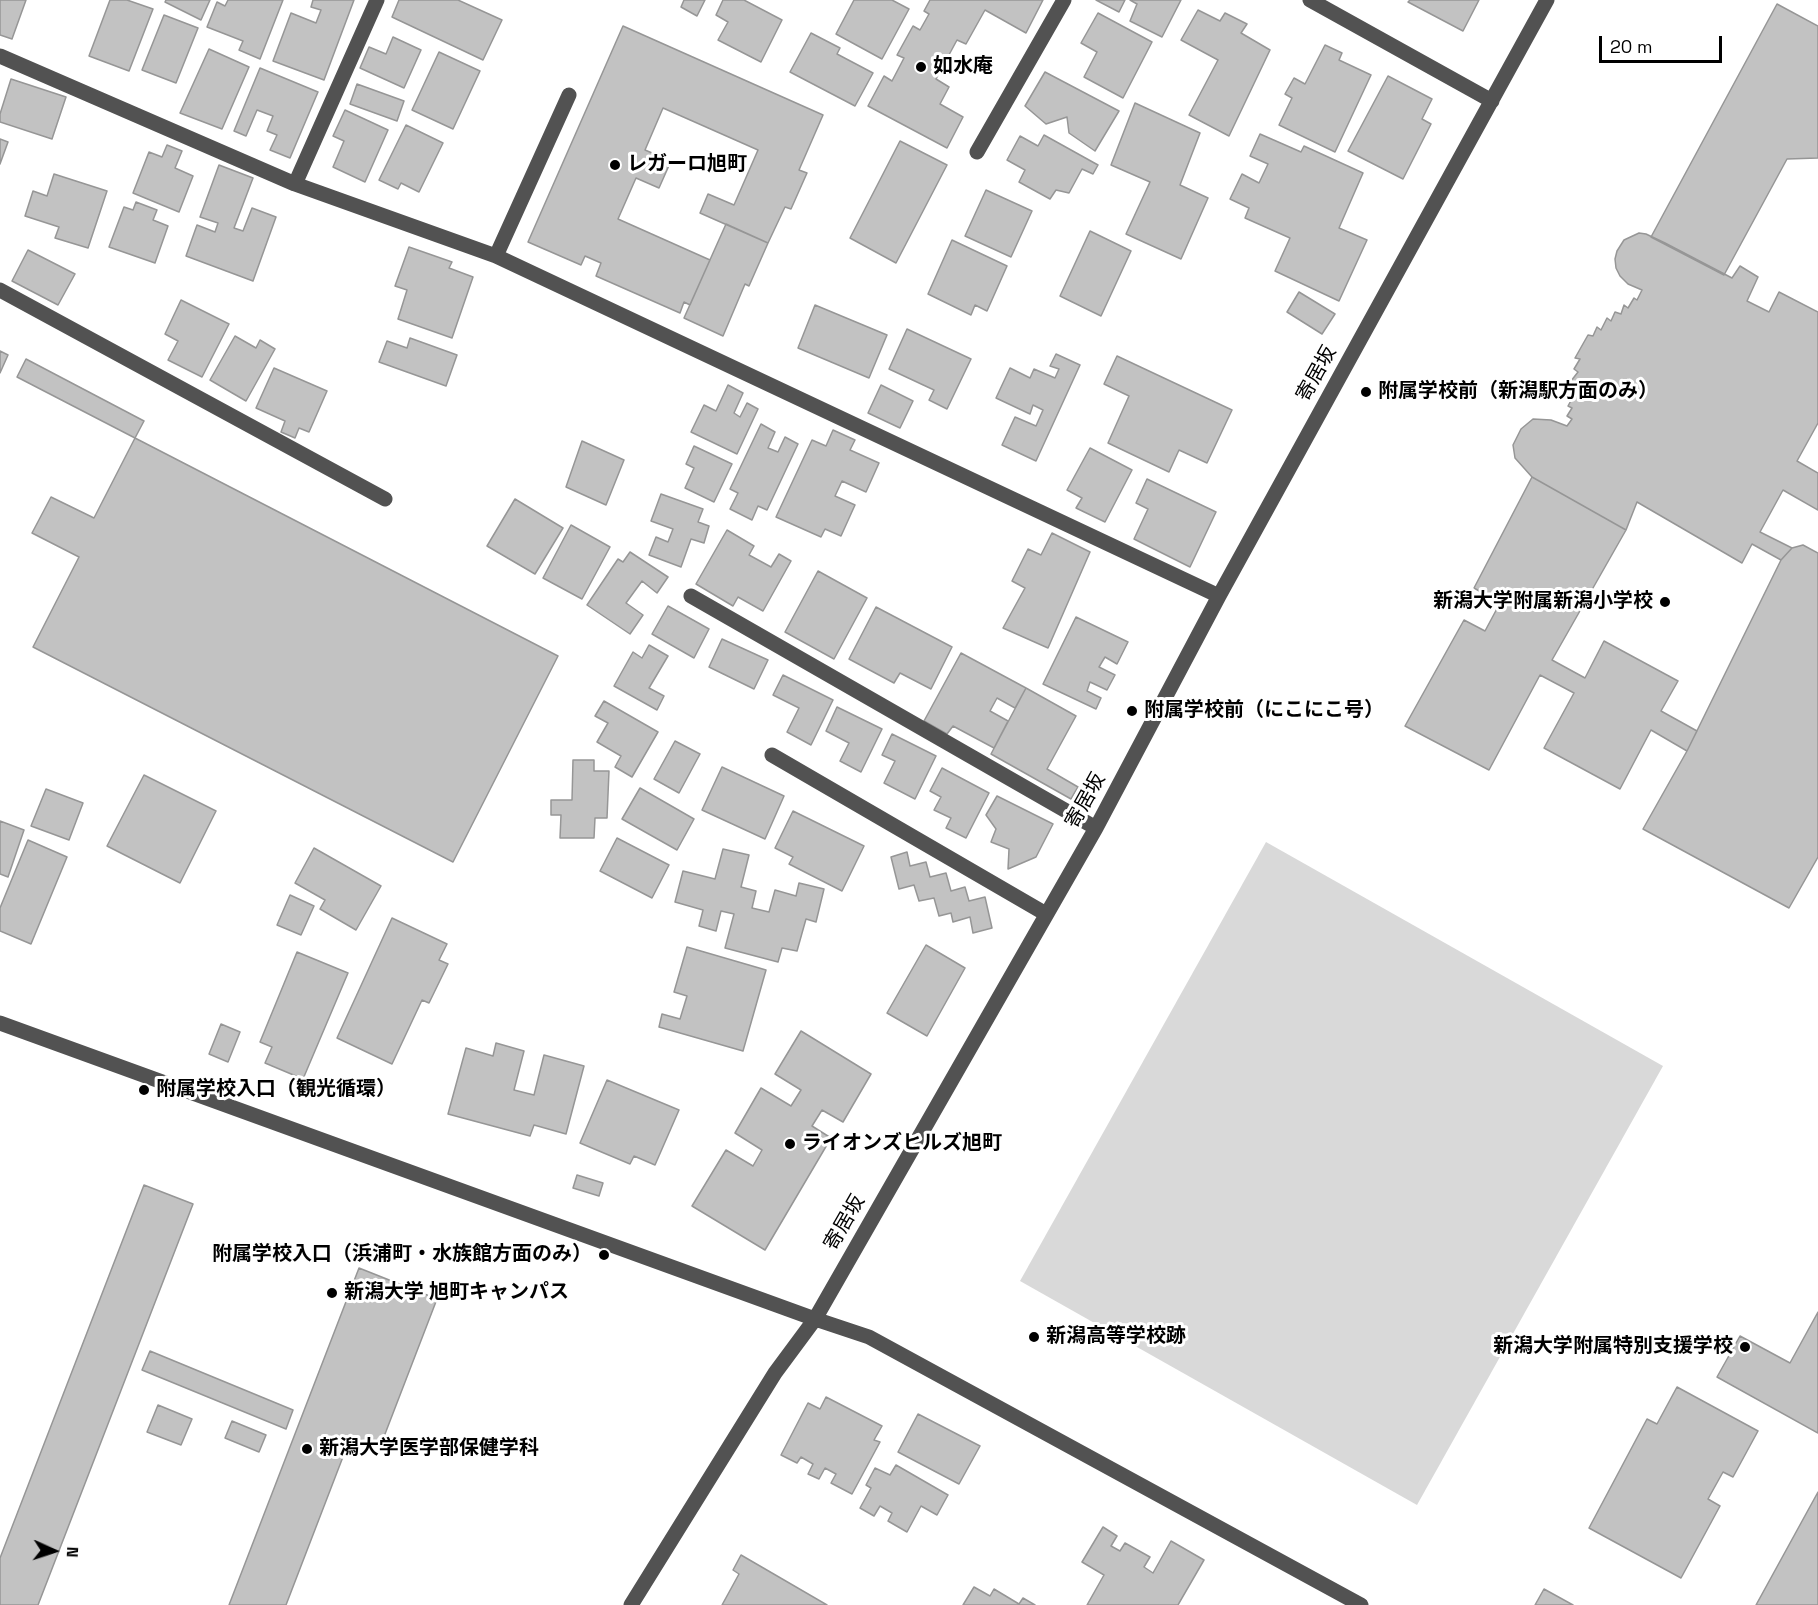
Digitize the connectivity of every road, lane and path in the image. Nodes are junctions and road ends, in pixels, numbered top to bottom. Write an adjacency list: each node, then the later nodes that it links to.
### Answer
1 (377, 0): 9 (street)
2 (1064, 0): 8 (street)
3 (1310, 0): 7 (street)
4 (1548, 0): 7 (street, 寄居坂)
5 (0, 56): 9 (street)
6 (569, 95): 10 (street)
7 (1492, 101): 14 (street, 寄居坂)
8 (977, 152)
9 (295, 184): 10 (street)
10 (496, 256): 14 (street)
11 (0, 290): 12 (street)
12 (385, 499)
13 (691, 596): 16 (street)
14 (1219, 596): 16 (street, 寄居坂)
15 (772, 755): 17 (street)
16 (1096, 828): 17 (street, 寄居坂)
17 (1046, 914): 19 (street, 寄居坂)
18 (0, 1023): 19 (street)
19 (815, 1319): 20 (street, 寄居坂); 21 (street)
20 (631, 1605)
21 (1361, 1605)

